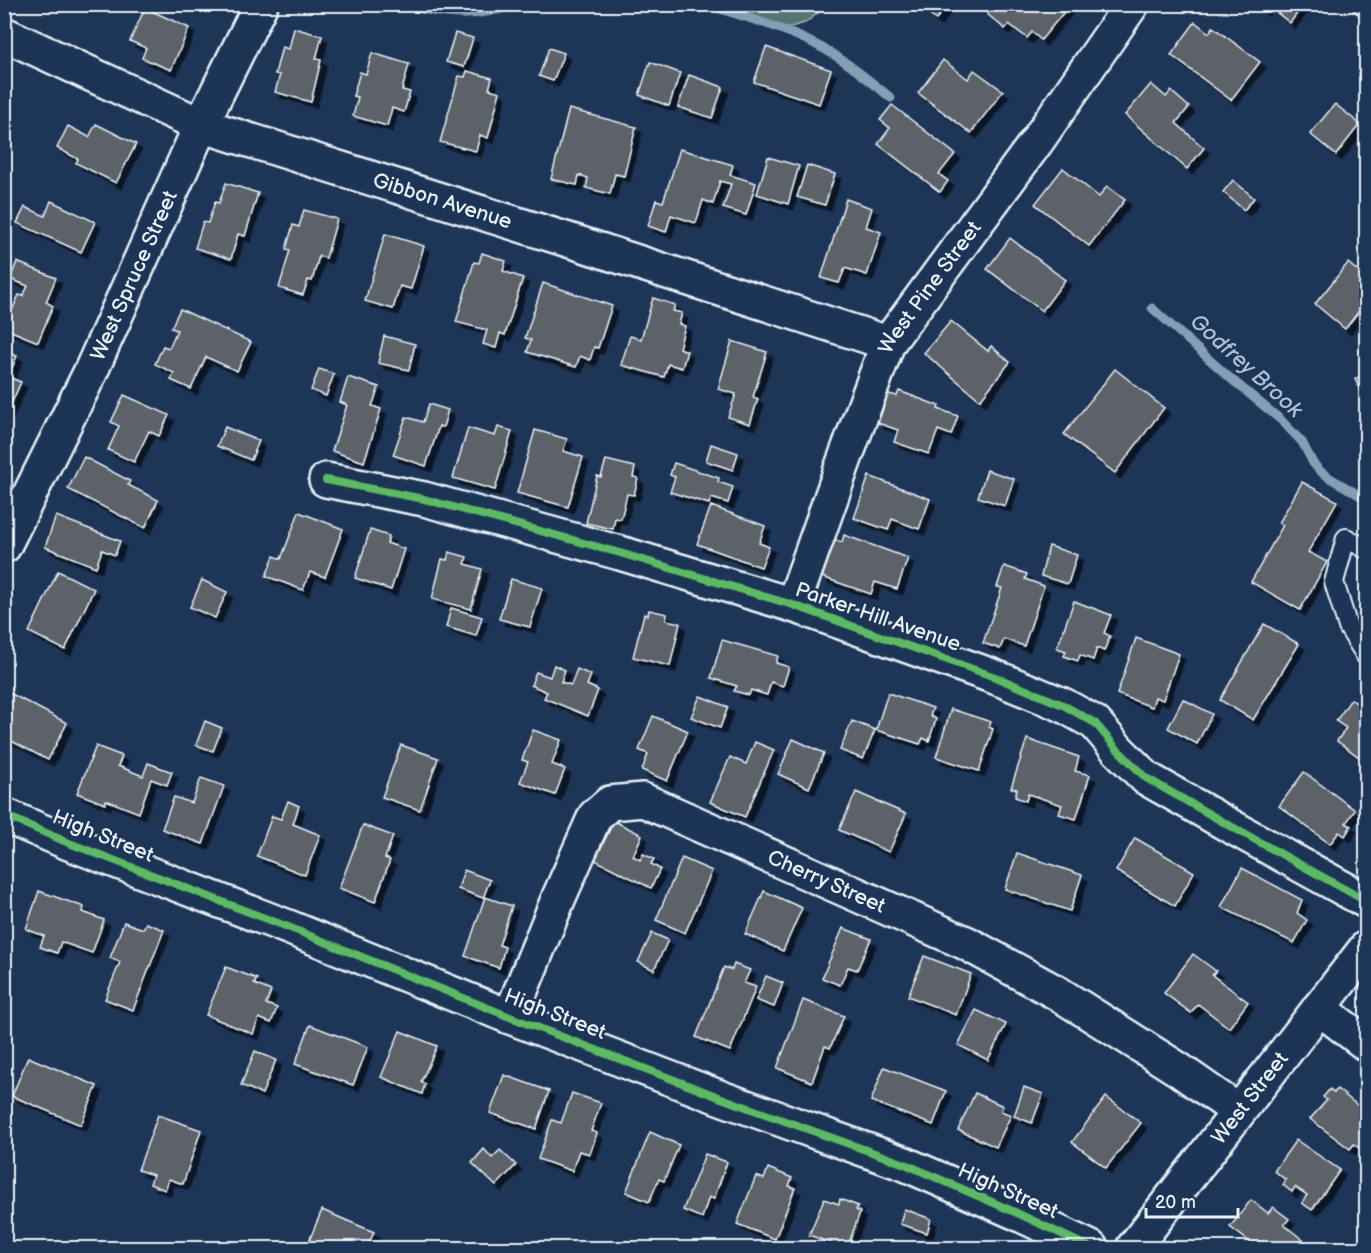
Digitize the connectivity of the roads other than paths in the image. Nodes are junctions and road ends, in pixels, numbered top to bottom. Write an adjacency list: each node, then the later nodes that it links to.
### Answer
1 (261, 4): 4 (street, West Spruce Street)
2 (1132, 4): 5 (street, West Pine Street)
3 (4, 34): 4 (street, Gibbon Avenue)
4 (201, 125): 5 (street, Gibbon Avenue); 7 (street, West Spruce Street)
5 (888, 343): 9 (street, West Pine Street)
6 (326, 480): 9 (street, Parker Hill Avenue)
7 (4, 546)
8 (1366, 549): 10 (lane)
9 (793, 605): 12 (street, Parker Hill Avenue)
10 (1366, 656)
11 (4, 815): 15 (street, High Street)
12 (1366, 901)
13 (1366, 948): 14 (street, West Street)
14 (1319, 1008): 16 (street); 17 (street, West Street)
15 (510, 1017): 17 (street, Cherry Street); 18 (street, High Street)
16 (1366, 1044)
17 (1238, 1111): 19 (street, West Street)
18 (1091, 1248)
19 (1133, 1248)

